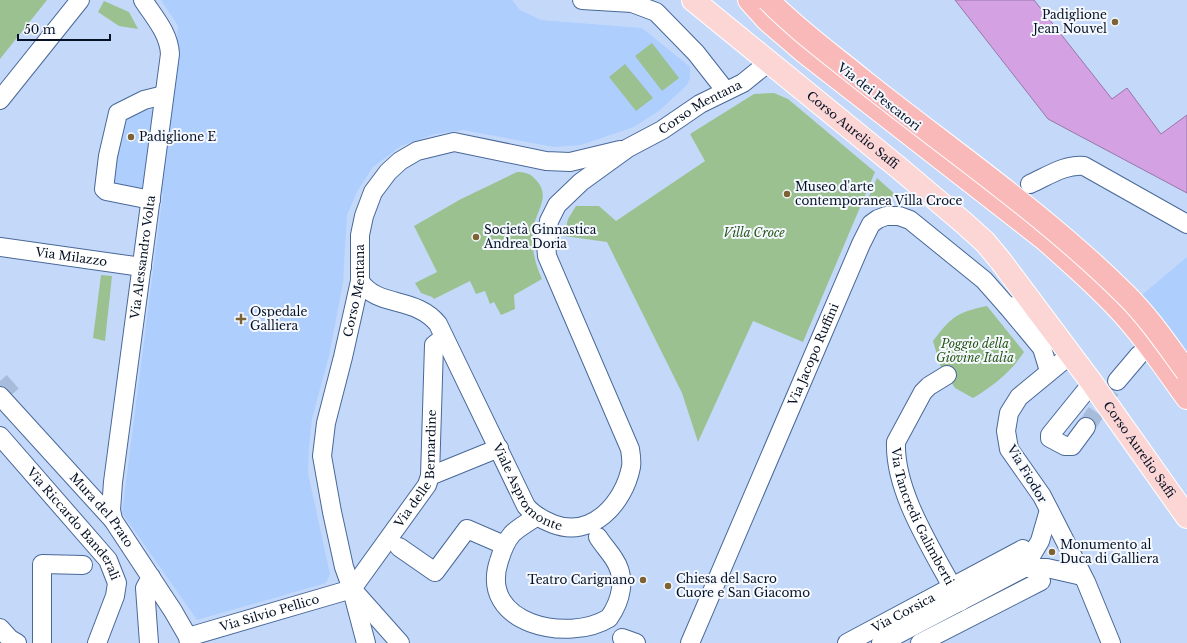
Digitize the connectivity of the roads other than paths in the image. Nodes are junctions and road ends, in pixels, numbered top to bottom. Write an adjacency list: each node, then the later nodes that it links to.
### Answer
1 (80, 0): 13 (street)
2 (582, 0): 8 (street)
3 (693, 0): 10 (main road, Corso Aurelio Saffi)
4 (749, 0): 33 (highway)
5 (763, 0): 18 (street, Via dei Pescatori)
6 (768, 0): 28 (highway, bridge)
7 (142, 1): 12 (street, Via Alessandro Volta)
8 (637, 2): 9 (street)
9 (662, 9): 11 (street)
10 (769, 62): 11 (street, Corso Mentana); 23 (main road, Corso Aurelio Saffi)
11 (725, 90): 14 (street, Corso Mentana)
12 (164, 96): 17 (street, Via Alessandro Volta); 17 (street)
13 (0, 100)
14 (628, 148): 15 (street, Corso Mentana); 16 (street, Corso Mentana)
15 (570, 162): 16 (street); 21 (street, Corso Mentana)
16 (581, 182): 40 (street, Viale Aspromonte)
17 (151, 200): 20 (street, Via Alessandro Volta)
18 (1187, 224)
19 (0, 247): 20 (street, Via Milazzo)
20 (142, 267): 39 (street, Via Alessandro Volta)
21 (360, 281): 24 (street, Viale Aspromonte); 51 (street, Corso Mentana)
22 (1007, 306): 23 (street); 27 (street, Via Jacopo Ruffini); 64 (street, Via Jacopo Ruffini)
23 (1036, 307): 25 (main road, Corso Aurelio Saffi)
24 (439, 341): 36 (street, Viale Aspromonte); 37 (street, Via delle Bernardine)
25 (1070, 355): 27 (street, Via Fiodor); 31 (main road, Corso Aurelio Saffi)
26 (1139, 355): 30 (street)
27 (1049, 371): 38 (street, Via Fiodor)
28 (1187, 372)
29 (947, 375): 52 (street, Via Tancredi Galimberti)
30 (1117, 381)
31 (1092, 383): 34 (street); 41 (main road, Corso Aurelio Saffi)
32 (7, 397): 39 (street, Mura del Prato)
33 (1187, 398)
34 (1086, 427)
35 (0, 436): 61 (street, Via Riccardo Banderali)
36 (495, 452): 37 (street); 40 (street, Viale Aspromonte)
37 (428, 480): 51 (street, Via delle Bernardine)
38 (1049, 510): 47 (street); 48 (street, Via Fiodor)
39 (112, 512): 49 (street, Mura del Prato)
40 (537, 516): 43 (street)
41 (1187, 517)
42 (598, 537): 56 (street)
43 (504, 545): 44 (street); 59 (street)
44 (400, 547)
45 (1023, 550): 52 (street, Via Corsica)
46 (83, 565): 60 (street)
47 (1024, 568): 48 (street, Via Corsica); 52 (street, Via Corsica)
48 (1082, 576): 68 (street, Via Fiodor)
49 (151, 577): 53 (street, Mura del Prato); 57 (street)
50 (1041, 581): 67 (street)
51 (352, 589): 54 (street, Corso Mentana); 58 (street, Via Silvio Pellico); 62 (street)
52 (956, 594): 55 (street, Via Corsica); 65 (street, Via Corsica)
53 (173, 611): 57 (street); 58 (street, Mura del Prato)
54 (382, 623): 62 (street); 63 (street, Corso Mentana)
55 (913, 626): 66 (street, Via Corsica); 67 (street)
56 (619, 636): 59 (street)
57 (148, 637)
58 (188, 640)
59 (586, 641)
60 (42, 643)
61 (97, 643)
62 (366, 643)
63 (400, 643)
64 (690, 643)
65 (847, 643)
66 (881, 643)
67 (921, 643)
68 (1111, 643)

